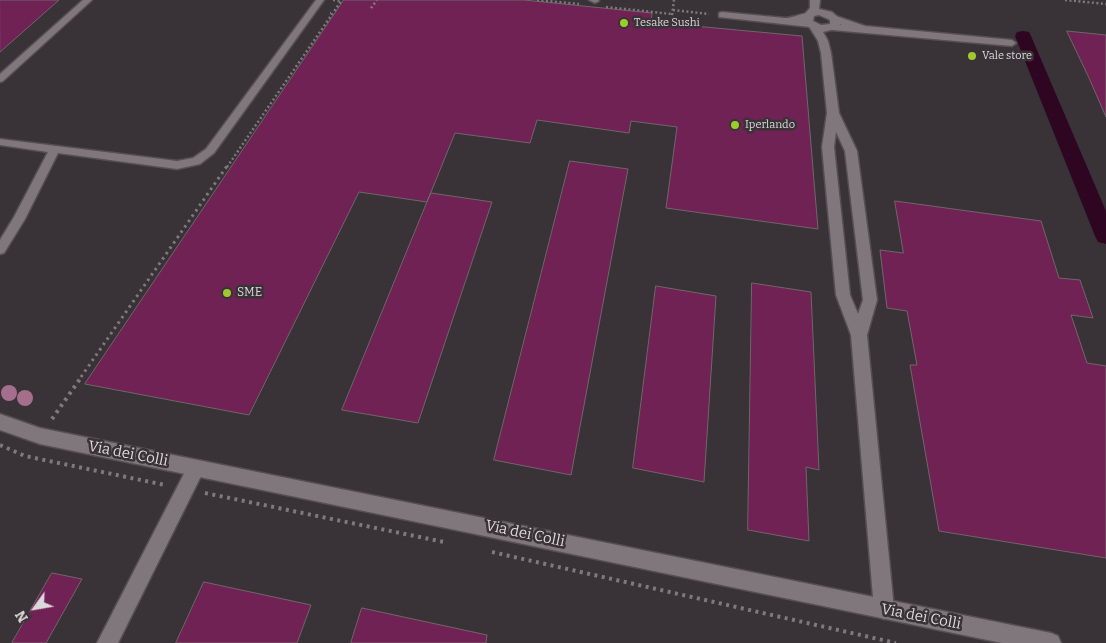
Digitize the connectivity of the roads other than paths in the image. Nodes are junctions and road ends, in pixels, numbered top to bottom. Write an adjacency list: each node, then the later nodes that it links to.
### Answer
1 (88, 0): 10 (lane)
2 (320, 0): 13 (lane)
3 (815, 0): 6 (street)
4 (824, 0): 7 (street)
5 (722, 15): 6 (lane)
6 (811, 20): 7 (street); 7 (street); 9 (street)
7 (832, 20): 8 (lane); 9 (street)
8 (1012, 43)
9 (826, 53): 11 (street)
10 (0, 79)
11 (833, 113): 15 (street); 15 (street)
12 (0, 142): 13 (lane)
13 (55, 148): 14 (lane)
14 (0, 250)
15 (860, 335): 18 (street)
16 (0, 422): 17 (street, Via dei Colli)
17 (196, 468): 18 (street, Via dei Colli); 19 (street)
18 (884, 609): 20 (street, Via dei Colli)
19 (108, 643)
20 (1051, 643)

